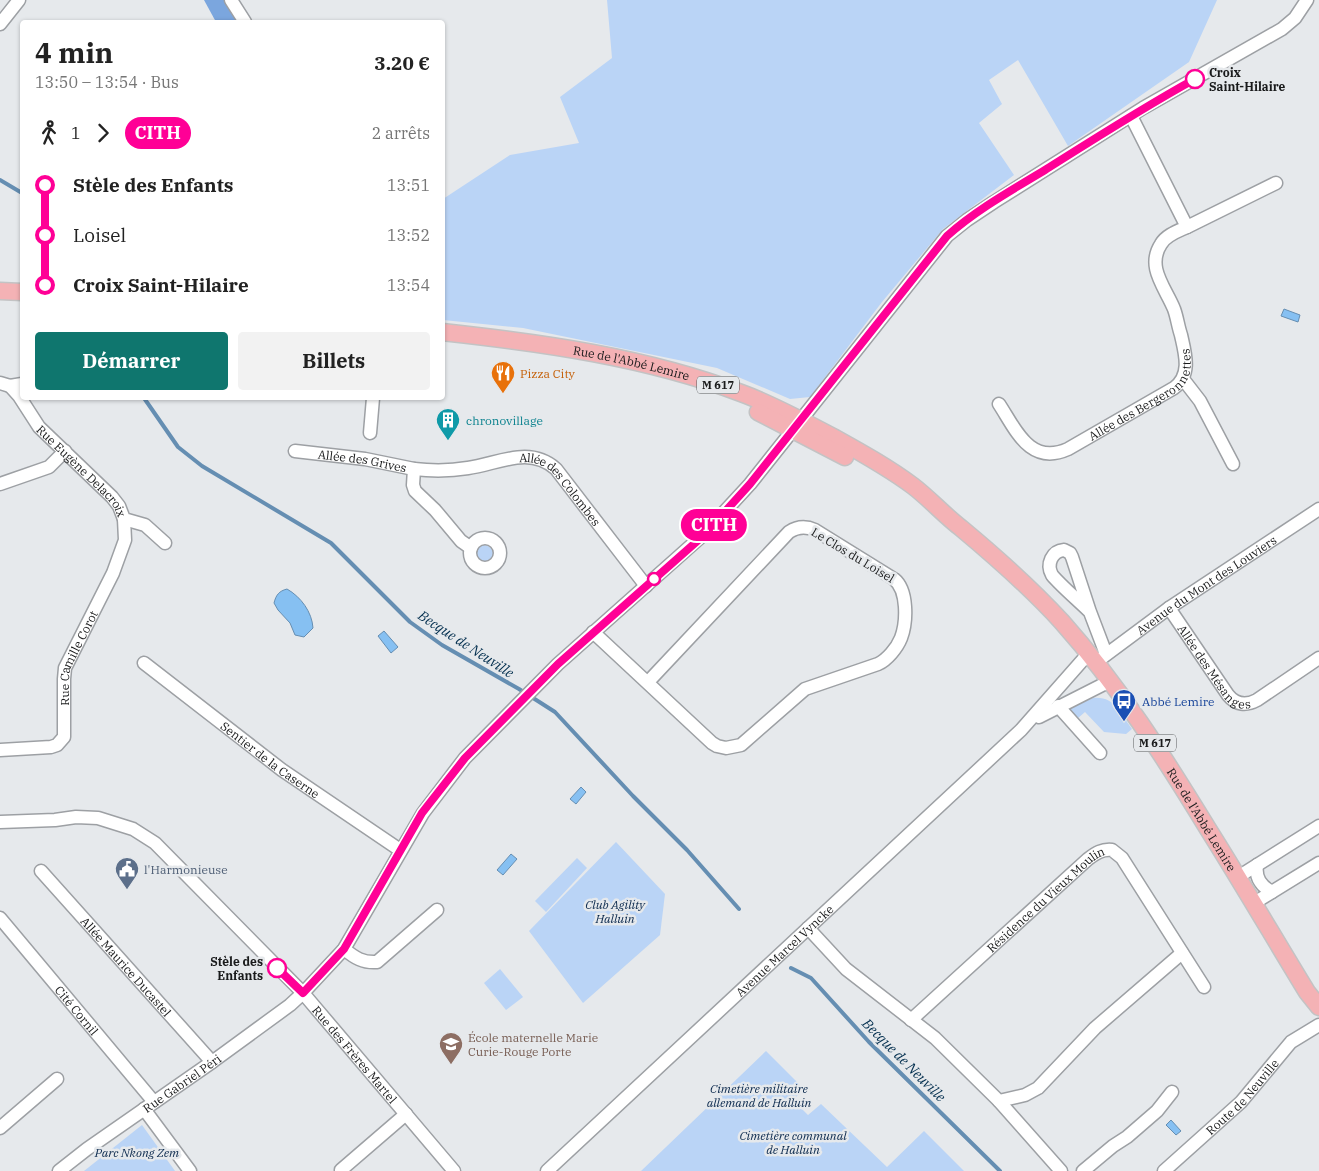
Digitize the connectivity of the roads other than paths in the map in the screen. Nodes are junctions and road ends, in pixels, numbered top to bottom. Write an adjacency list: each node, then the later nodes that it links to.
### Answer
1 (19, 0): 5 (street)
2 (231, 0): 4 (street)
3 (1302, 3): 6 (street, Rue Gabriel Péri)
4 (243, 20)
5 (0, 24)
6 (1131, 116): 8 (street); 20 (street, Rue Gabriel Péri)
7 (1276, 183): 8 (street, Allée des Bergeronnettes)
8 (1187, 227): 13 (street, Allée des Bergeronnettes)
9 (0, 291): 10 (main road)
10 (20, 292)
11 (445, 332): 20 (main road, Rue de l'Abbé Lemire / M 617)
12 (445, 342): 20 (main road, Rue de l'Abbé Lemire / M 617)
13 (1183, 379): 19 (street, Allée des Bergeronnettes); 24 (street)
14 (20, 384): 15 (street)
15 (5, 385): 16 (street, Rue Eugène Delacroix)
16 (20, 398)
17 (22, 400): 22 (street, Rue Eugène Delacroix)
18 (373, 400): 21 (street)
19 (999, 404)
20 (797, 425): 31 (street, Rue Gabriel Péri); 35 (main road, Rue de l'Abbé Lemire / M 617)
21 (370, 433)
22 (65, 451): 26 (street); 28 (street, Rue Eugène Delacroix)
23 (295, 451): 25 (street, Allée des Grives)
24 (1233, 464)
25 (414, 469): 30 (street, Allée des Grives); 31 (street, Allée des Colombes)
26 (0, 484)
27 (1319, 509): 32 (street, Avenue du Mont des Louviers)
28 (124, 519): 29 (street, Rue Eugène Delacroix); 42 (street, Rue Camille Corot)
29 (165, 543)
30 (472, 548)
31 (646, 586): 34 (street, Rue Gabriel Péri)
32 (1169, 608): 35 (street, Avenue du Mont des Louviers); 36 (street, Allée des Mésanges)
33 (1090, 612): 35 (street)
34 (593, 632): 39 (street, Le Clos du Loisel); 46 (street, Rue Gabriel Péri)
35 (1096, 657): 38 (main road, Rue de l'Abbé Lemire / M 617); 41 (street, Avenue Marcel Vyncke)
36 (1319, 658)
37 (144, 663): 46 (street, Sentier de la Caserne)
38 (1110, 680): 40 (street, Avenue Marcel Vyncke); 50 (main road, Rue de l'Abbé Lemire / M 617)
39 (648, 682): 39 (street, Le Clos du Loisel)
40 (1058, 706): 41 (street, Avenue Marcel Vyncke); 43 (street)
41 (1021, 730): 55 (street, Avenue Marcel Vyncke)
42 (0, 750)
43 (1100, 753)
44 (0, 822): 60 (street, Rue des Frères Martel)
45 (1319, 826): 48 (street)
46 (400, 850): 56 (street, Rue Gabriel Péri)
47 (1319, 863): 51 (street)
48 (1257, 865): 50 (street); 51 (street)
49 (41, 871): 65 (street, Allée Maurice Ducastel)
50 (1238, 877): 52 (main road, Rue de l'Abbé Lemire / M 617)
51 (1272, 892): 52 (street)
52 (1254, 903): 59 (main road, Rue de l'Abbé Lemire / M 617)
53 (437, 910): 56 (street)
54 (0, 918): 69 (street, Cité Cornil)
55 (808, 928): 63 (street); 76 (street, Avenue Marcel Vyncke)
56 (344, 949): 60 (street, Rue Gabriel Péri)
57 (1182, 953): 58 (street, Résidence du Vieux Moulin); 63 (street, Résidence du Vieux Moulin); 68 (street)
58 (1204, 987)
59 (1307, 992): 61 (main road, Rue de l'Abbé Lemire / M 617); 62 (main road, Rue de l'Abbé Lemire / M 617)
60 (303, 993): 65 (street, Rue Gabriel Péri); 70 (street, Rue des Frères Martel)
61 (1319, 1007)
62 (1319, 1016)
63 (912, 1020): 68 (street)
64 (1319, 1026): 79 (street, Route de Neuville)
65 (212, 1062): 69 (street, Rue Gabriel Péri)
66 (57, 1079): 71 (street)
67 (1172, 1092): 78 (street)
68 (999, 1101): 77 (street)
69 (149, 1106): 73 (street, Rue Gabriel Péri); 74 (street, Cité Cornil)
70 (406, 1114): 72 (street); 75 (street, Rue des Frères Martel)
71 (0, 1128)
72 (341, 1170)
73 (59, 1171)
74 (190, 1171)
75 (454, 1171)
76 (547, 1171)
77 (1061, 1171)
78 (1083, 1171)
79 (1164, 1171)

